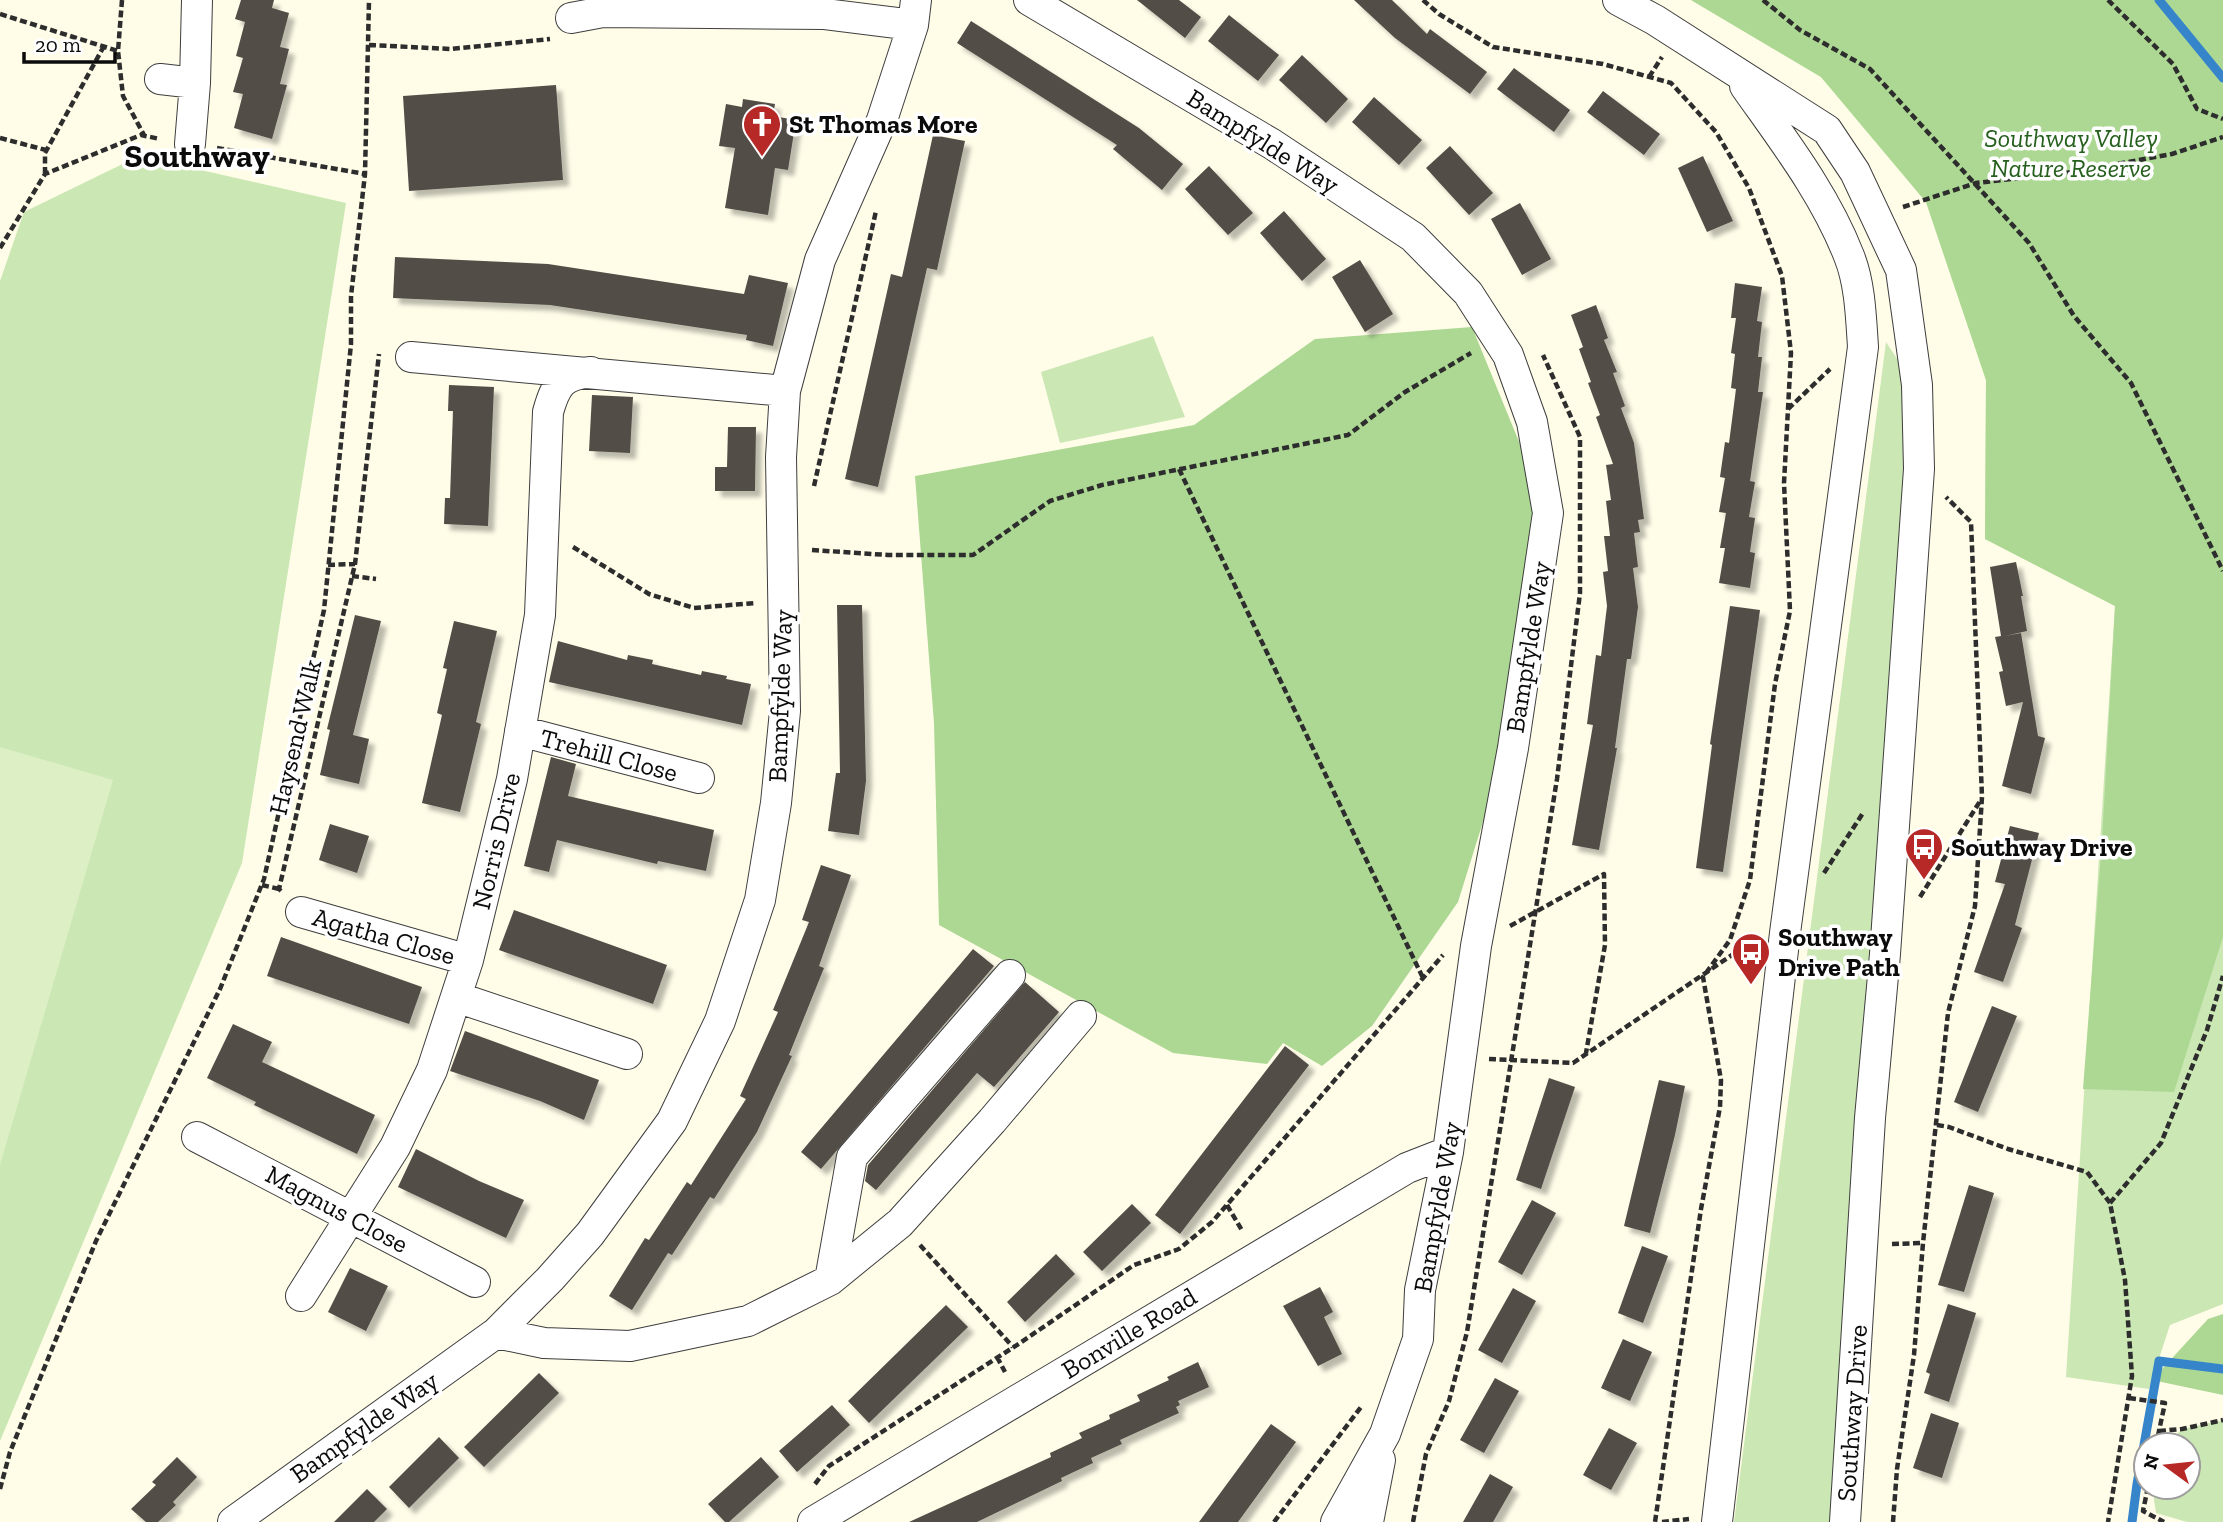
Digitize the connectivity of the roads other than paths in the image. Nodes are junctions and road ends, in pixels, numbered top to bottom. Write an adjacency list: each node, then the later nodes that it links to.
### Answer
1 (197, 0): 9 (street)
2 (1030, 0): 23 (street, Bampfylde Way)
3 (1618, 0): 7 (street, Southway Drive)
4 (602, 6): 5 (street); 6 (street)
5 (915, 13): 13 (street, Bampfylde Way)
6 (571, 18)
7 (1737, 74): 34 (street, Southway Drive); 35 (street, Southway Drive)
8 (160, 79): 9 (street)
9 (195, 83): 10 (street)
10 (190, 144)
11 (411, 357): 12 (street, Norris Drive)
12 (592, 372): 13 (street, Norris Drive); 14 (street, Norris Drive)
13 (785, 391): 28 (street, Bampfylde Way)
14 (520, 731): 15 (street, Trehill Close); 17 (street, Norris Drive)
15 (699, 778)
16 (301, 912): 17 (street, Agatha Close)
17 (468, 960): 19 (street, Norris Drive)
18 (1010, 975): 25 (street)
19 (456, 997): 21 (street); 24 (street, Norris Drive)
20 (1081, 1016): 25 (street)
21 (627, 1054)
22 (197, 1137): 24 (street, Magnus Close)
23 (1448, 1152): 29 (street, Bampfylde Way); 30 (street, Bonville Road)
24 (351, 1216): 26 (street, Magnus Close); 27 (street, Norris Drive)
25 (830, 1280): 28 (street)
26 (475, 1283)
27 (301, 1296)
28 (496, 1333): 31 (street, Bampfylde Way)
29 (1385, 1434): 32 (street, Bampfylde Way); 33 (street)
30 (810, 1508)
31 (233, 1522)
32 (1336, 1522)
33 (1368, 1522)
34 (1717, 1522)
35 (1845, 1522)

